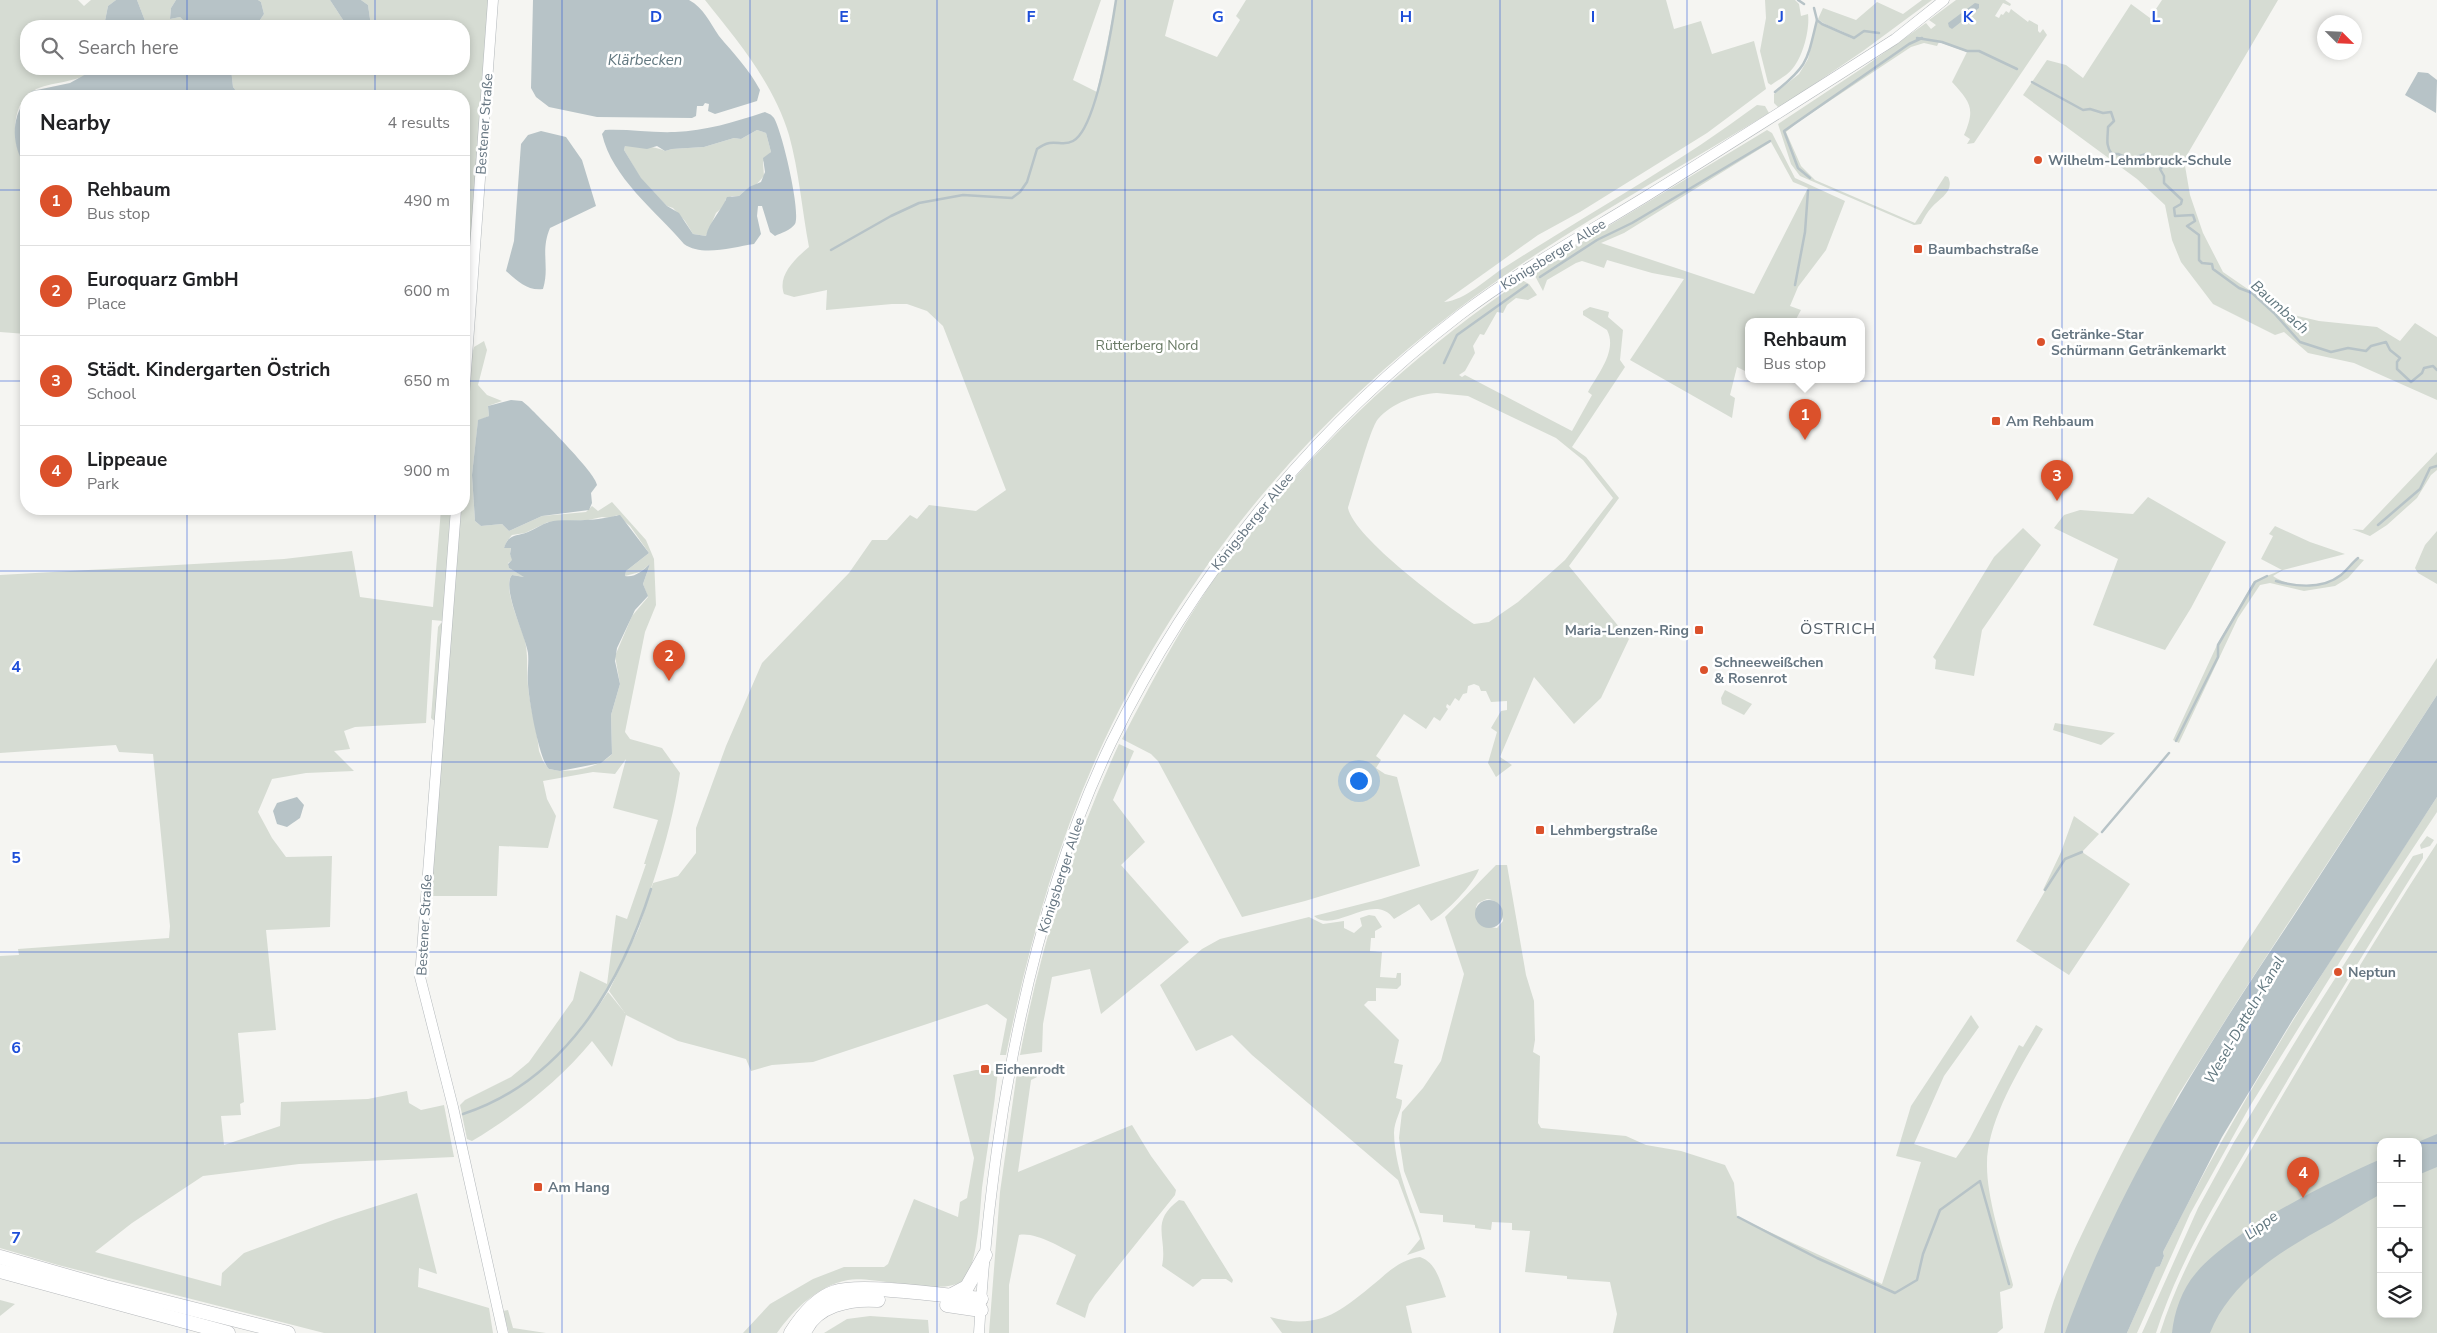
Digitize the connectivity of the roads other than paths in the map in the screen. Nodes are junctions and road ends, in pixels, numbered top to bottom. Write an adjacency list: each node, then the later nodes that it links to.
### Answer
1 (493, 0): 3 (main road, Bestener Straße)
2 (1944, 0): 5 (main road, Königsberger Allee)
3 (470, 316)
4 (456, 515): 12 (main road, Bestener Straße)
5 (985, 1255): 8 (highway); 9 (main road, Königsberger Allee)
6 (0, 1257): 11 (highway)
7 (0, 1271): 10 (highway)
8 (949, 1296): 9 (highway); 13 (highway)
9 (981, 1305): 14 (highway); 15 (main road, Königsberger Allee)
10 (228, 1333)
11 (288, 1333)
12 (504, 1333)
13 (790, 1333)
14 (804, 1333)
15 (979, 1333)

